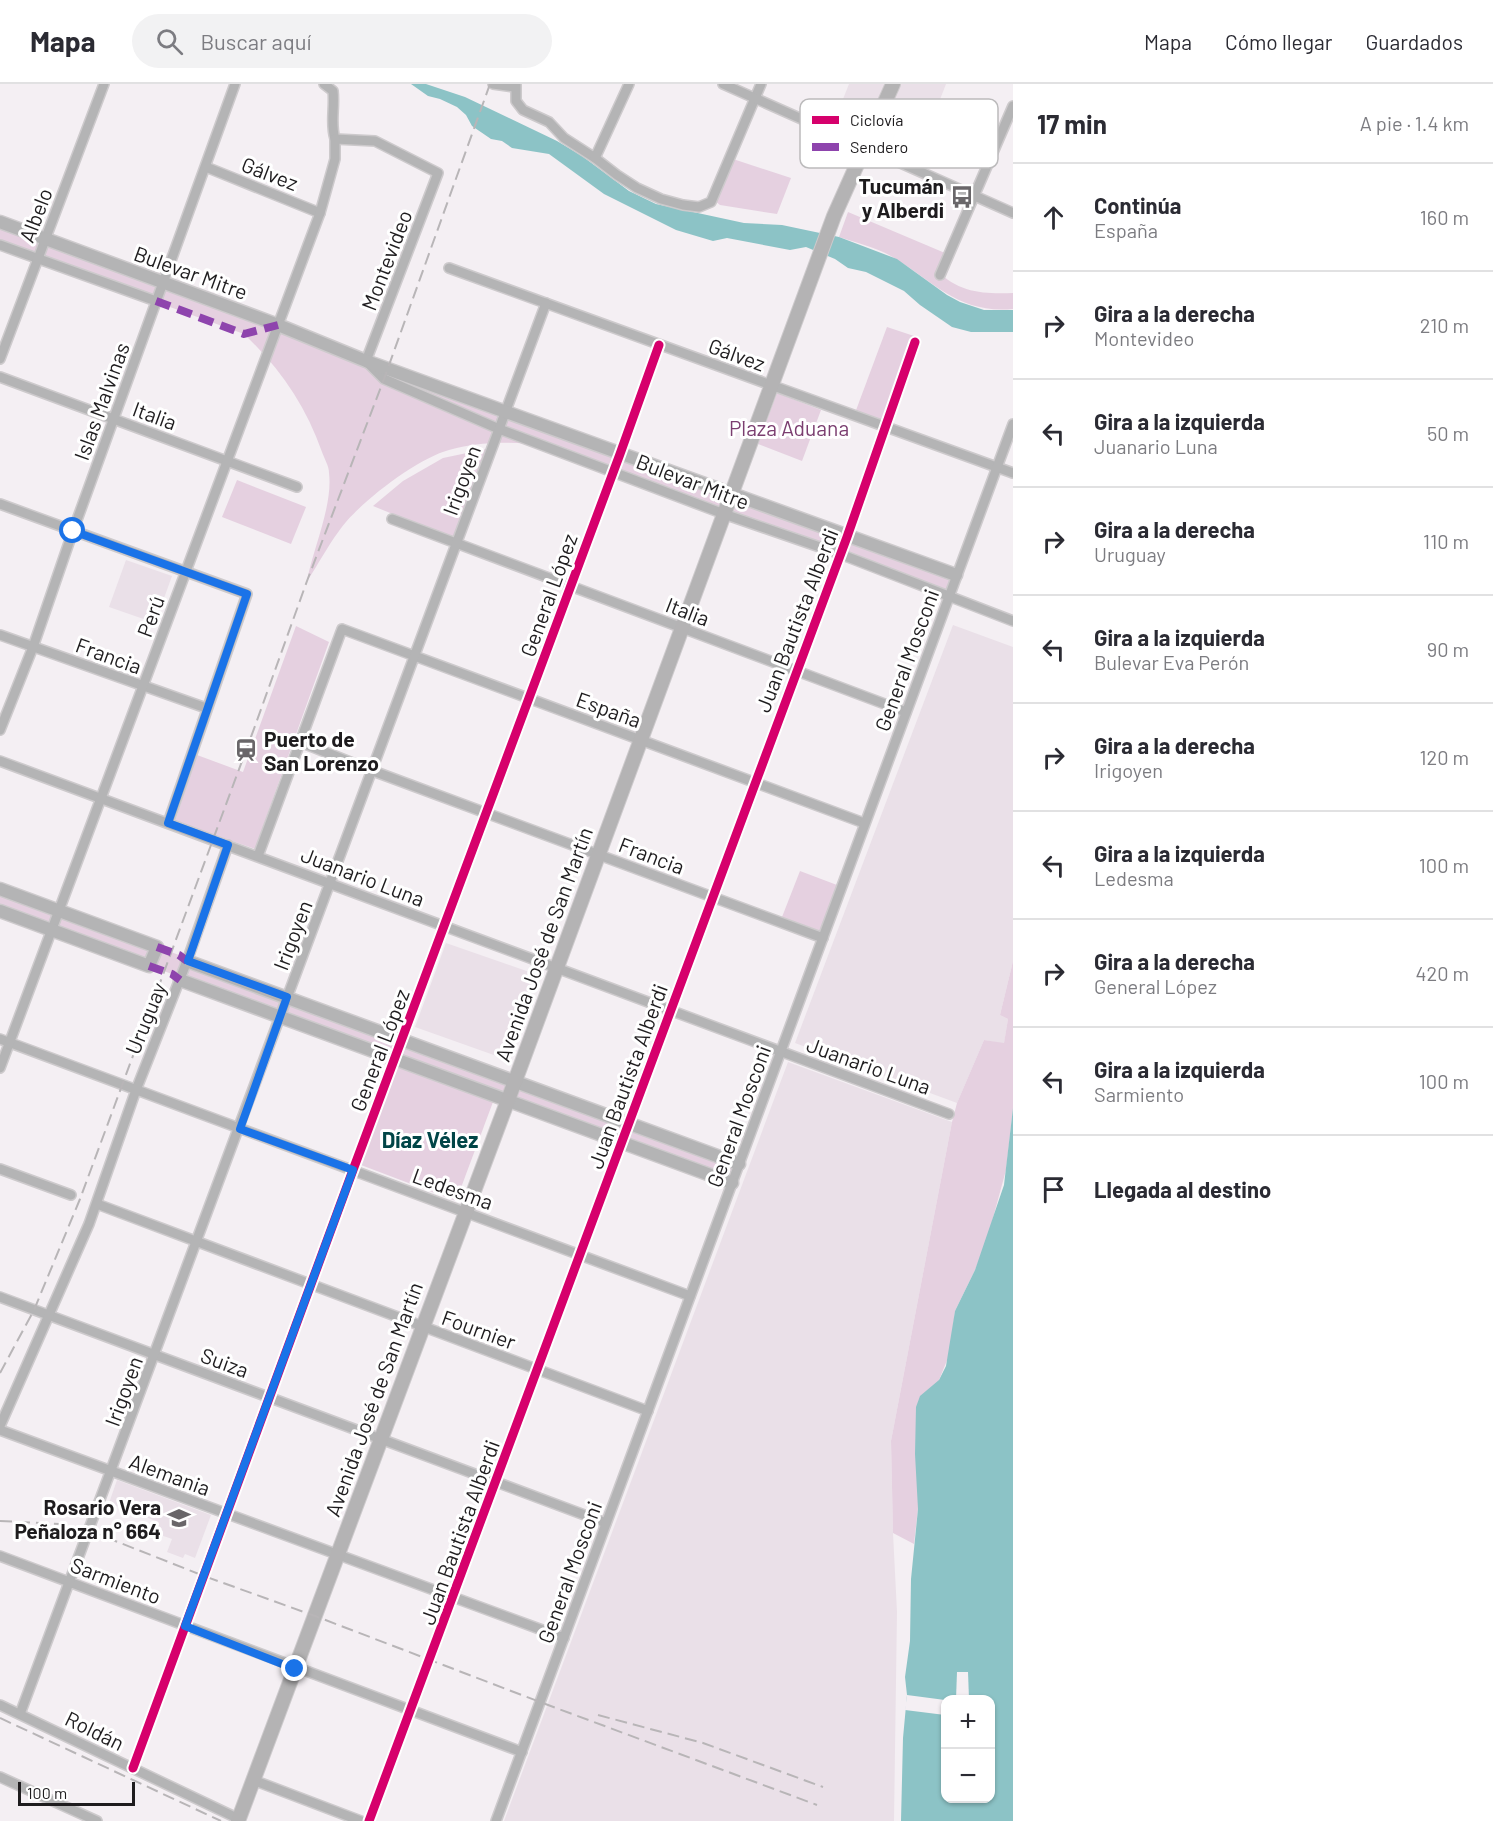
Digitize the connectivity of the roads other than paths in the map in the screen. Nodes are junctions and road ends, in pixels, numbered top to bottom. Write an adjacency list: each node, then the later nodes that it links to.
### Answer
1 (104, 84): 25 (street, Albelo)
2 (235, 84): 17 (street, Islas Malvinas)
3 (324, 84): 14 (street, Perú)
4 (493, 84): 9 (street)
5 (629, 84): 16 (street)
6 (723, 84): 10 (street)
7 (761, 84): 10 (street)
8 (893, 84): 11 (main road, Avenida José de San Martín)
9 (515, 86): 16 (street)
10 (755, 98): 13 (street); 16 (street)
11 (886, 99)
12 (1013, 106): 15 (street)
13 (800, 118)
14 (335, 140): 22 (street, Perú); 37 (street, Montevideo)
15 (998, 141)
16 (595, 158)
17 (206, 167): 22 (street, Gálvez); 30 (street, Islas Malvinas)
18 (854, 168): 39 (main road, Avenida José de San Martín)
19 (911, 168): 21 (street)
20 (986, 168): 21 (street)
21 (974, 196): 23 (street); 29 (street)
22 (321, 213): 33 (street, Perú)
23 (1013, 213)
24 (0, 222): 25 (street, Bulevar Mitre)
25 (46, 239): 27 (street, Albelo); 30 (street, Bulevar Mitre)
26 (0, 245): 27 (street, Bulevar Mitre)
27 (38, 259): 31 (street, Bulevar Mitre); 36 (street, Albelo)
28 (449, 268): 32 (street, Gálvez)
29 (940, 275)
30 (165, 283): 31 (street, Islas Malvinas); 33 (street, Bulevar Mitre)
31 (156, 301): 41 (street, Islas Malvinas)
32 (546, 303): 35 (street, Gálvez); 40 (street, Irigoyen)
33 (278, 325): 37 (street, Bulevar Mitre); 46 (street, Perú)
34 (915, 342): 43 (street, Juan Bautista Alberdi)
35 (659, 345): 39 (street, Gálvez); 45 (street, General López)
36 (0, 359)
37 (366, 361): 40 (street, Bulevar Mitre); 44 (street, Bulevar Mitre)
38 (0, 377): 41 (street, Italia)
39 (771, 386): 43 (street, Gálvez); 51 (main road, Avenida José de San Martín)
40 (506, 412): 44 (street, Irigoyen); 45 (street, Bulevar Mitre)
41 (114, 419): 46 (street, Italia); 55 (street, Islas Malvinas)
42 (1013, 424): 47 (street, General Mosconi)
43 (885, 428): 47 (street, Gálvez); 56 (street, Juan Bautista Alberdi)
44 (499, 429): 48 (street, Bulevar Mitre); 57 (street, Irigoyen)
45 (620, 454): 48 (street, General López); 51 (street, Bulevar Mitre)
46 (228, 461): 50 (street, Italia); 59 (street, Perú)
47 (996, 467): 49 (street, Gálvez); 60 (street, General Mosconi)
48 (613, 471): 53 (street, Bulevar Mitre); 61 (street, General López)
49 (1013, 473)
50 (297, 487)
51 (732, 494): 53 (main road, Avenida José de San Martín); 56 (street, Bulevar Mitre)
52 (0, 504): 55 (street)
53 (724, 514): 58 (street, Bulevar Mitre); 64 (main road, Avenida José de San Martín)
54 (392, 519): 57 (street, Italia)
55 (73, 531): 59 (street); 66 (street, Islas Malvinas)
56 (847, 537): 58 (street, Juan Bautista Alberdi); 60 (street, Bulevar Mitre)
57 (457, 544): 61 (street, Italia); 67 (street, Irigoyen)
58 (840, 554): 62 (street, Bulevar Mitre); 68 (street, Juan Bautista Alberdi)
59 (186, 571): 69 (street, Perú); 71 (street)
60 (956, 575): 62 (street, General Mosconi)
61 (570, 586): 64 (street, Italia); 70 (street, General López)
62 (948, 597): 63 (street, Bulevar Mitre); 72 (street, General Mosconi)
63 (1013, 621)
64 (682, 628): 68 (street, Italia); 74 (main road, Avenida José de San Martín)
65 (0, 635): 66 (street, Francia)
66 (33, 647): 69 (street, Francia); 73 (street, Islas Malvinas)
67 (416, 656): 70 (street, España); 75 (street, España); 77 (street, Irigoyen)
68 (796, 671): 72 (street, Italia); 78 (street, Juan Bautista Alberdi)
69 (143, 687): 71 (street, Francia); 79 (street, Perú)
70 (529, 698): 74 (street, España); 80 (street, General López)
71 (206, 708): 81 (street)
72 (906, 712): 82 (street, General Mosconi)
73 (0, 730)
74 (640, 740): 78 (street, España); 84 (main road, Avenida José de San Martín)
75 (300, 742): 77 (street, Francia); 85 (street)
76 (0, 760): 79 (street, Juanario Luna)
77 (373, 771): 80 (street, Francia); 86 (street, Irigoyen)
78 (755, 782): 82 (street, España); 88 (street, Juan Bautista Alberdi)
79 (101, 798): 81 (street, Juanario Luna); 90 (street, Perú)
80 (486, 813): 84 (street, Francia); 91 (street, General López)
81 (168, 823): 83 (street, Juanario Luna)
82 (864, 823): 93 (street, General Mosconi)
83 (228, 845): 85 (street, Juanario Luna); 94 (street, Uruguay)
84 (598, 854): 88 (street, Francia); 95 (main road, Avenida José de San Martín)
85 (258, 856): 86 (street, Juanario Luna)
86 (331, 883): 91 (street, Juanario Luna); 97 (street, Irigoyen)
87 (0, 889): 90 (street)
88 (712, 897): 93 (street, Francia); 98 (street, Juan Bautista Alberdi)
89 (0, 911): 92 (street)
90 (59, 911): 92 (street, Perú); 92 (street)
91 (444, 926): 95 (street, Juanario Luna); 100 (street, General López)
92 (52, 930): 101 (street, Perú)
93 (823, 938): 102 (street, General Mosconi)
94 (188, 961): 96 (street, Uruguay); 97 (street)
95 (556, 968): 98 (street, Juanario Luna); 105 (main road, Avenida José de San Martín)
96 (180, 980): 99 (street); 106 (street, Uruguay)
97 (287, 997): 99 (street, Irigoyen); 100 (street)
98 (670, 1011): 102 (street, Juanario Luna); 109 (street, Juan Bautista Alberdi)
99 (280, 1017): 103 (street); 110 (street, Irigoyen)
100 (402, 1040): 103 (street, General López); 105 (street)
101 (5, 1041): 104 (street, Perú); 106 (street, Ledesma)
102 (781, 1051): 108 (street, Juanario Luna); 112 (street, General Mosconi)
103 (395, 1059): 107 (street); 114 (street, General López)
104 (0, 1068)
105 (514, 1081): 107 (main road, Avenida José de San Martín); 109 (street)
106 (136, 1090): 110 (street, Ledesma); 117 (street, Uruguay)
107 (508, 1100): 111 (street); 118 (main road, Avenida José de San Martín)
108 (949, 1114)
109 (629, 1123): 111 (street, Juan Bautista Alberdi); 112 (street)
110 (240, 1129): 114 (street, Ledesma); 119 (street, Irigoyen)
111 (621, 1142): 115 (street); 120 (street, Juan Bautista Alberdi)
112 (739, 1164): 115 (street, General Mosconi)
113 (0, 1169): 116 (street)
114 (353, 1170): 118 (street, Ledesma); 121 (street, General López)
115 (732, 1183): 122 (street, General Mosconi)
116 (71, 1195)
117 (97, 1204): 119 (street, Fournier); 124 (street, Uruguay)
118 (466, 1212): 120 (street, Ledesma); 125 (main road, Avenida José de San Martín)
119 (197, 1242): 121 (street, Fournier); 126 (street, Irigoyen)
120 (580, 1255): 122 (street, Ledesma); 127 (street, Juan Bautista Alberdi)
121 (311, 1285): 125 (street, Fournier); 128 (street, General López)
122 (690, 1296): 129 (street, General Mosconi)
123 (0, 1297): 124 (street, Suiza)
124 (48, 1315): 126 (street, Suiza); 130 (street)
125 (423, 1328): 127 (street, Fournier); 132 (main road, Avenida José de San Martín)
126 (155, 1355): 128 (street, Suiza); 133 (street, Irigoyen)
127 (538, 1370): 129 (street, Fournier); 134 (street, Juan Bautista Alberdi)
128 (270, 1398): 132 (street, Suiza); 135 (street, General López)
129 (648, 1411): 136 (street, General Mosconi)
130 (0, 1426)
131 (0, 1430): 133 (street, Alemania)
132 (381, 1439): 134 (street, Suiza); 137 (main road, Avenida José de San Martín)
133 (112, 1472): 135 (street, Alemania); 139 (street, Irigoyen)
134 (496, 1482): 136 (street, Suiza); 140 (street, Juan Bautista Alberdi)
135 (227, 1514): 137 (street, Alemania); 141 (street, General López)
136 (606, 1523): 142 (street, General Mosconi)
137 (338, 1555): 140 (street, Alemania); 143 (main road, Avenida José de San Martín)
138 (0, 1556): 139 (street, Sarmiento)
139 (70, 1582): 141 (street, Sarmiento); 146 (street, Irigoyen)
140 (454, 1598): 142 (street, Alemania); 145 (street, Juan Bautista Alberdi)
141 (185, 1626): 143 (street, Sarmiento); 148 (street, General López)
142 (564, 1638): 147 (street, General Mosconi)
143 (295, 1669): 145 (street, Sarmiento); 150 (main road, Avenida José de San Martín)
144 (0, 1705): 146 (street, Roldán)
145 (411, 1712): 147 (street, Sarmiento); 154 (street, Juan Bautista Alberdi)
146 (20, 1714): 148 (street, Roldán)
147 (522, 1752): 155 (street, General Mosconi)
148 (133, 1768): 151 (street, Roldán)
149 (0, 1777): 152 (street)
150 (253, 1780): 151 (main road, Avenida José de San Martín); 153 (street)
151 (239, 1820)
152 (97, 1821)
153 (361, 1821)
154 (369, 1821)
155 (496, 1821)

